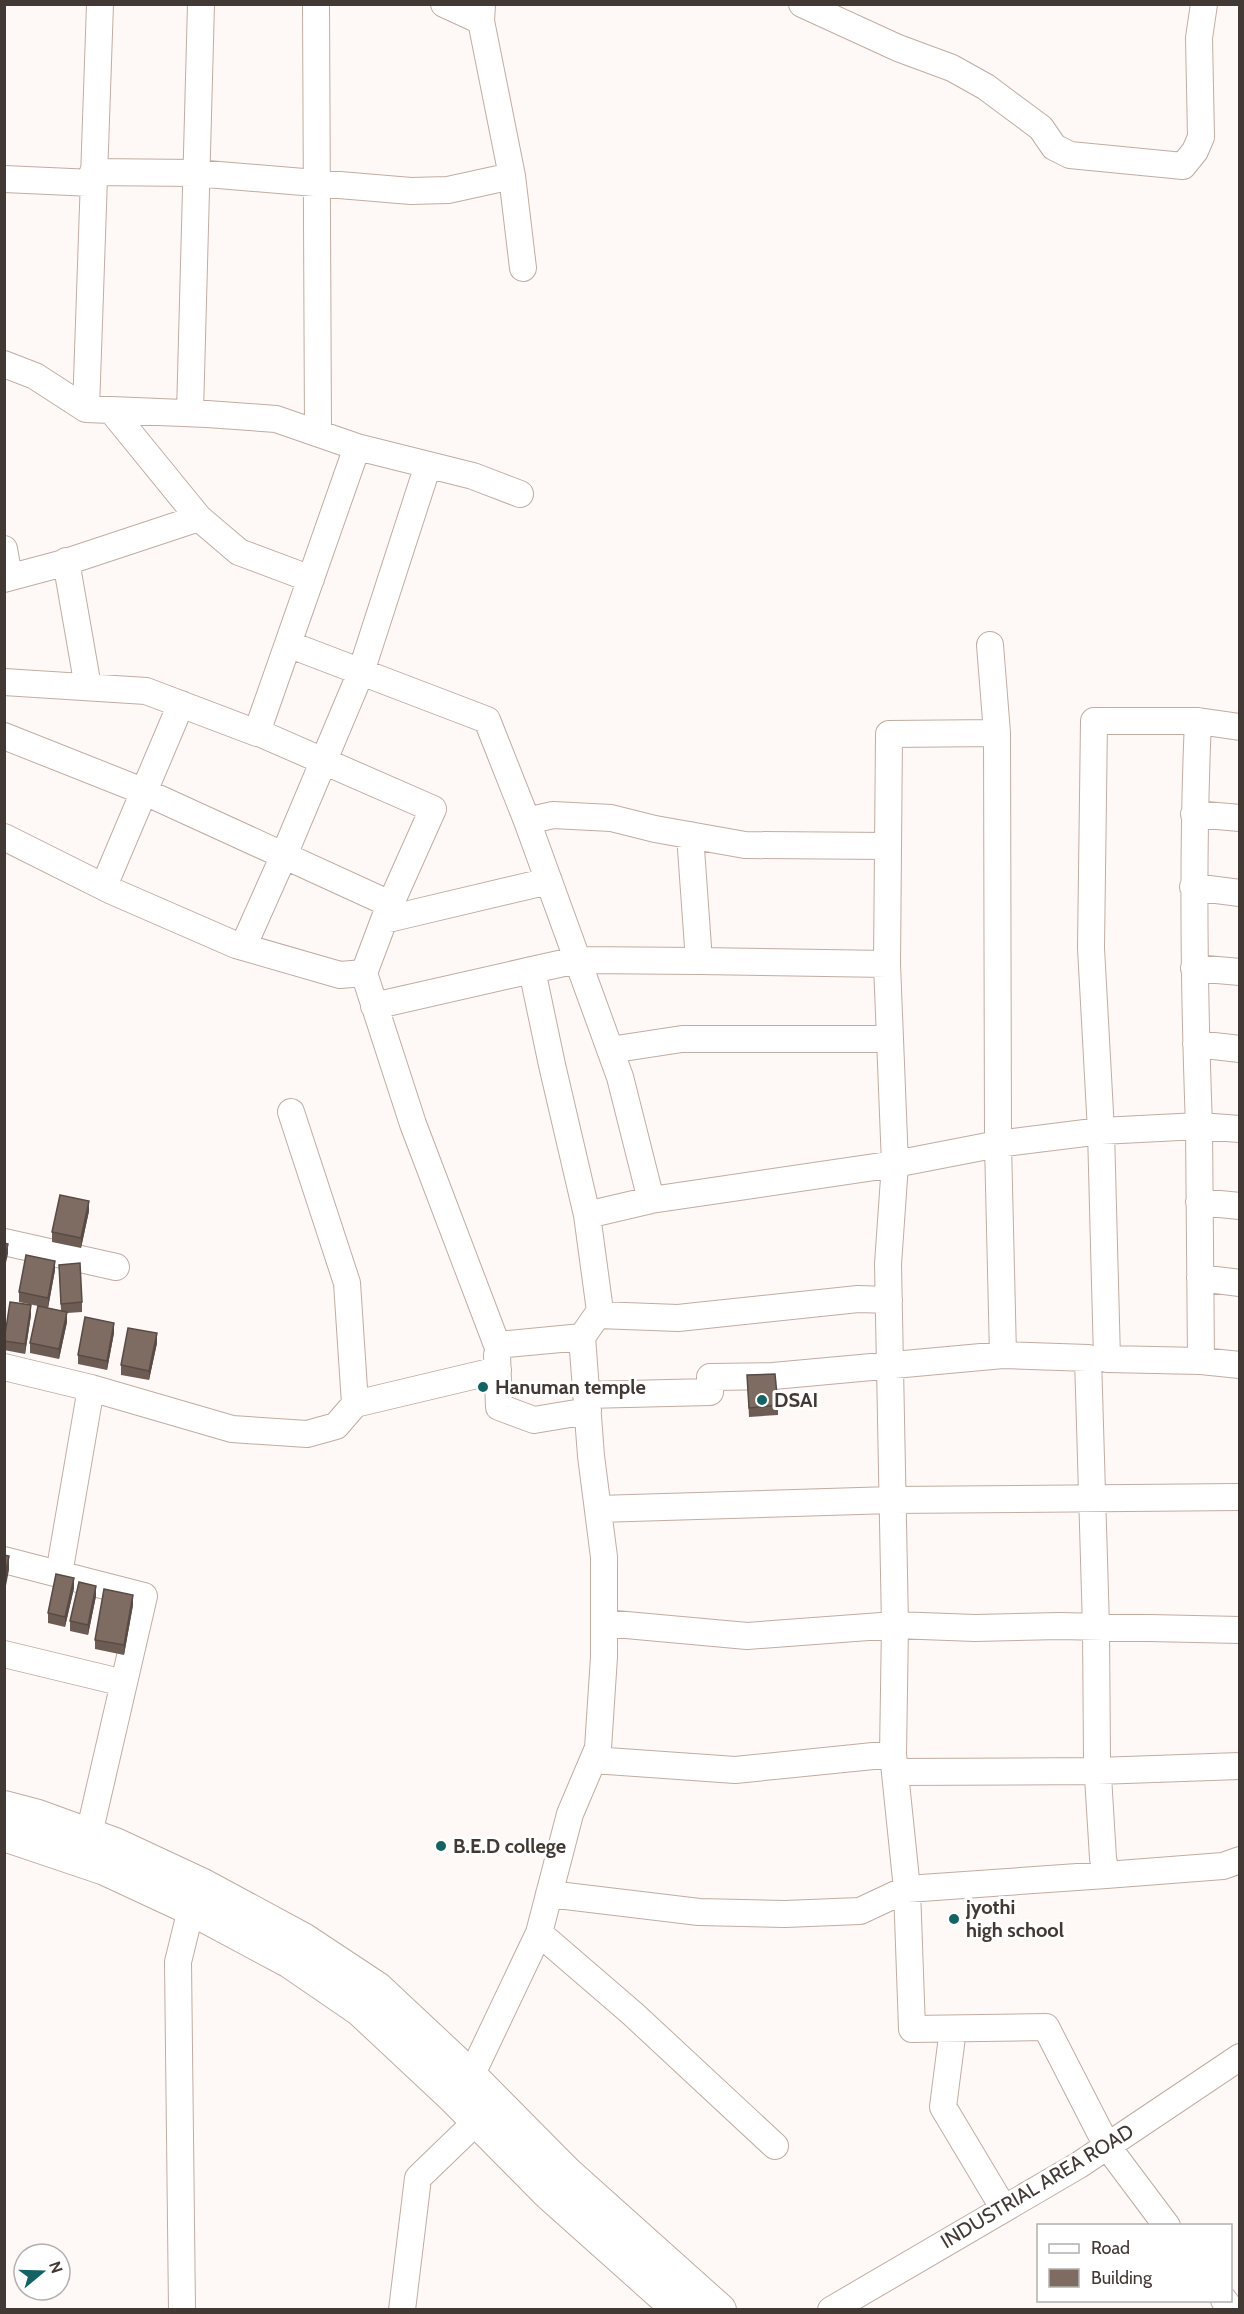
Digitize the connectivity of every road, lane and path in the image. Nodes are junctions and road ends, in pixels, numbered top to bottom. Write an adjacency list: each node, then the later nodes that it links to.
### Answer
1 (100, 4): 10 (street)
2 (201, 4): 8 (street)
3 (316, 4): 12 (street)
4 (444, 4): 7 (street)
5 (802, 4): 6 (street)
6 (1204, 4)
7 (482, 13): 9 (street)
8 (195, 173): 10 (street); 12 (street); 16 (street)
9 (512, 176): 12 (street); 13 (street)
10 (93, 178): 11 (street); 15 (street)
11 (4, 179)
12 (317, 181): 17 (street)
13 (523, 268)
14 (4, 364): 15 (street)
15 (98, 409): 16 (street); 21 (street)
16 (190, 413): 17 (street)
17 (318, 432): 18 (street)
18 (357, 447): 19 (street); 25 (street)
19 (428, 465): 20 (street); 28 (street)
20 (520, 494)
21 (199, 518): 23 (street); 25 (street)
22 (4, 549): 24 (street)
23 (66, 561): 24 (street); 30 (street)
24 (7, 578)
25 (311, 579): 26 (street)
26 (288, 644): 28 (street); 34 (street)
27 (990, 645): 35 (street)
28 (361, 672): 37 (street); 41 (street)
29 (4, 682): 30 (street)
30 (88, 687): 31 (street)
31 (181, 704): 34 (street); 38 (street)
32 (1198, 721): 33 (street); 39 (street); 67 (street)
33 (1239, 727)
34 (257, 733): 37 (street)
35 (997, 733): 44 (street); 68 (street)
36 (4, 736): 38 (street)
37 (324, 762): 45 (street); 50 (street)
38 (145, 792): 45 (street); 47 (street)
39 (1194, 814): 40 (street); 48 (street)
40 (1239, 818)
41 (527, 821): 42 (street); 46 (street)
42 (690, 835): 44 (street); 53 (street)
43 (4, 837): 47 (street)
44 (888, 846): 54 (street)
45 (284, 855): 50 (street); 51 (street)
46 (549, 881): 50 (street); 52 (street)
47 (105, 886): 51 (street)
48 (1193, 887): 49 (street); 55 (street)
49 (1239, 893)
50 (387, 912): 58 (street)
51 (243, 947): 58 (street)
52 (577, 960): 53 (street); 56 (street); 63 (street)
53 (699, 961): 54 (street)
54 (887, 964): 60 (street)
55 (1194, 968): 57 (street); 61 (street)
56 (532, 970): 59 (street); 73 (street)
57 (1239, 972)
58 (364, 973): 59 (street)
59 (374, 1006): 81 (street)
60 (890, 1039): 63 (street); 69 (street)
61 (1196, 1044): 62 (street); 65 (street)
62 (1239, 1049)
63 (610, 1050): 70 (street)
64 (291, 1112): 91 (street)
65 (1199, 1126): 66 (street); 67 (street); 71 (street)
66 (1239, 1129)
67 (1101, 1131): 68 (street); 83 (street)
68 (998, 1144): 69 (street); 82 (street)
69 (895, 1164): 70 (street); 78 (street)
70 (651, 1200): 73 (street)
71 (1199, 1203): 72 (street); 76 (street)
72 (1239, 1206)
73 (587, 1215): 79 (street)
74 (4, 1242): 75 (street)
75 (116, 1267)
76 (1200, 1278): 77 (street); 84 (street)
77 (1239, 1283)
78 (889, 1300): 79 (street); 85 (street)
79 (598, 1315): 80 (street)
80 (582, 1336): 81 (street); 90 (street)
81 (497, 1345): 88 (street)
82 (1003, 1355): 83 (street); 85 (street)
83 (1098, 1358): 84 (street); 92 (street)
84 (1201, 1361): 86 (street)
85 (890, 1365): 90 (street); 94 (street)
86 (1239, 1365)
87 (4, 1367): 89 (street)
88 (498, 1370): 90 (street); 91 (street)
89 (91, 1388): 91 (street); 97 (street)
90 (587, 1403): 95 (street)
91 (355, 1404)
92 (1092, 1497): 93 (street); 94 (street); 100 (street)
93 (1239, 1497)
94 (892, 1500): 95 (street); 99 (street)
95 (598, 1509): 98 (street)
96 (4, 1560): 97 (street)
97 (59, 1574): 103 (street)
98 (604, 1623): 99 (street); 104 (street)
99 (894, 1625): 100 (street); 105 (street)
100 (1096, 1627): 101 (street); 107 (street)
101 (1239, 1630)
102 (4, 1654): 103 (street)
103 (124, 1683): 109 (street)
104 (593, 1760): 105 (street); 114 (street)
105 (894, 1763): 107 (street); 113 (street)
106 (1239, 1766): 107 (street)
107 (1097, 1771): 112 (street)
108 (4, 1807): 109 (main road)
109 (89, 1834): 115 (main road)
110 (4, 1835): 115 (main road)
111 (1239, 1860): 112 (street)
112 (1106, 1875): 113 (street)
113 (908, 1888): 114 (street); 117 (street)
114 (549, 1894): 116 (street)
115 (197, 1897): 119 (main road); 125 (street)
116 (539, 1933): 119 (street); 121 (street)
117 (953, 2029): 122 (street); 123 (street)
118 (1239, 2057): 122 (street, INDUSTRIAL AREA ROAD)
119 (462, 2086): 120 (main road); 128 (main road)
120 (477, 2121): 126 (street); 127 (main road)
121 (775, 2146)
122 (1107, 2146): 123 (street, INDUSTRIAL AREA ROAD); 124 (street)
123 (1004, 2208): 129 (street, INDUSTRIAL AREA ROAD)
124 (1166, 2224)
125 (182, 2310)
126 (402, 2310)
127 (679, 2310)
128 (720, 2310)
129 (831, 2310)

